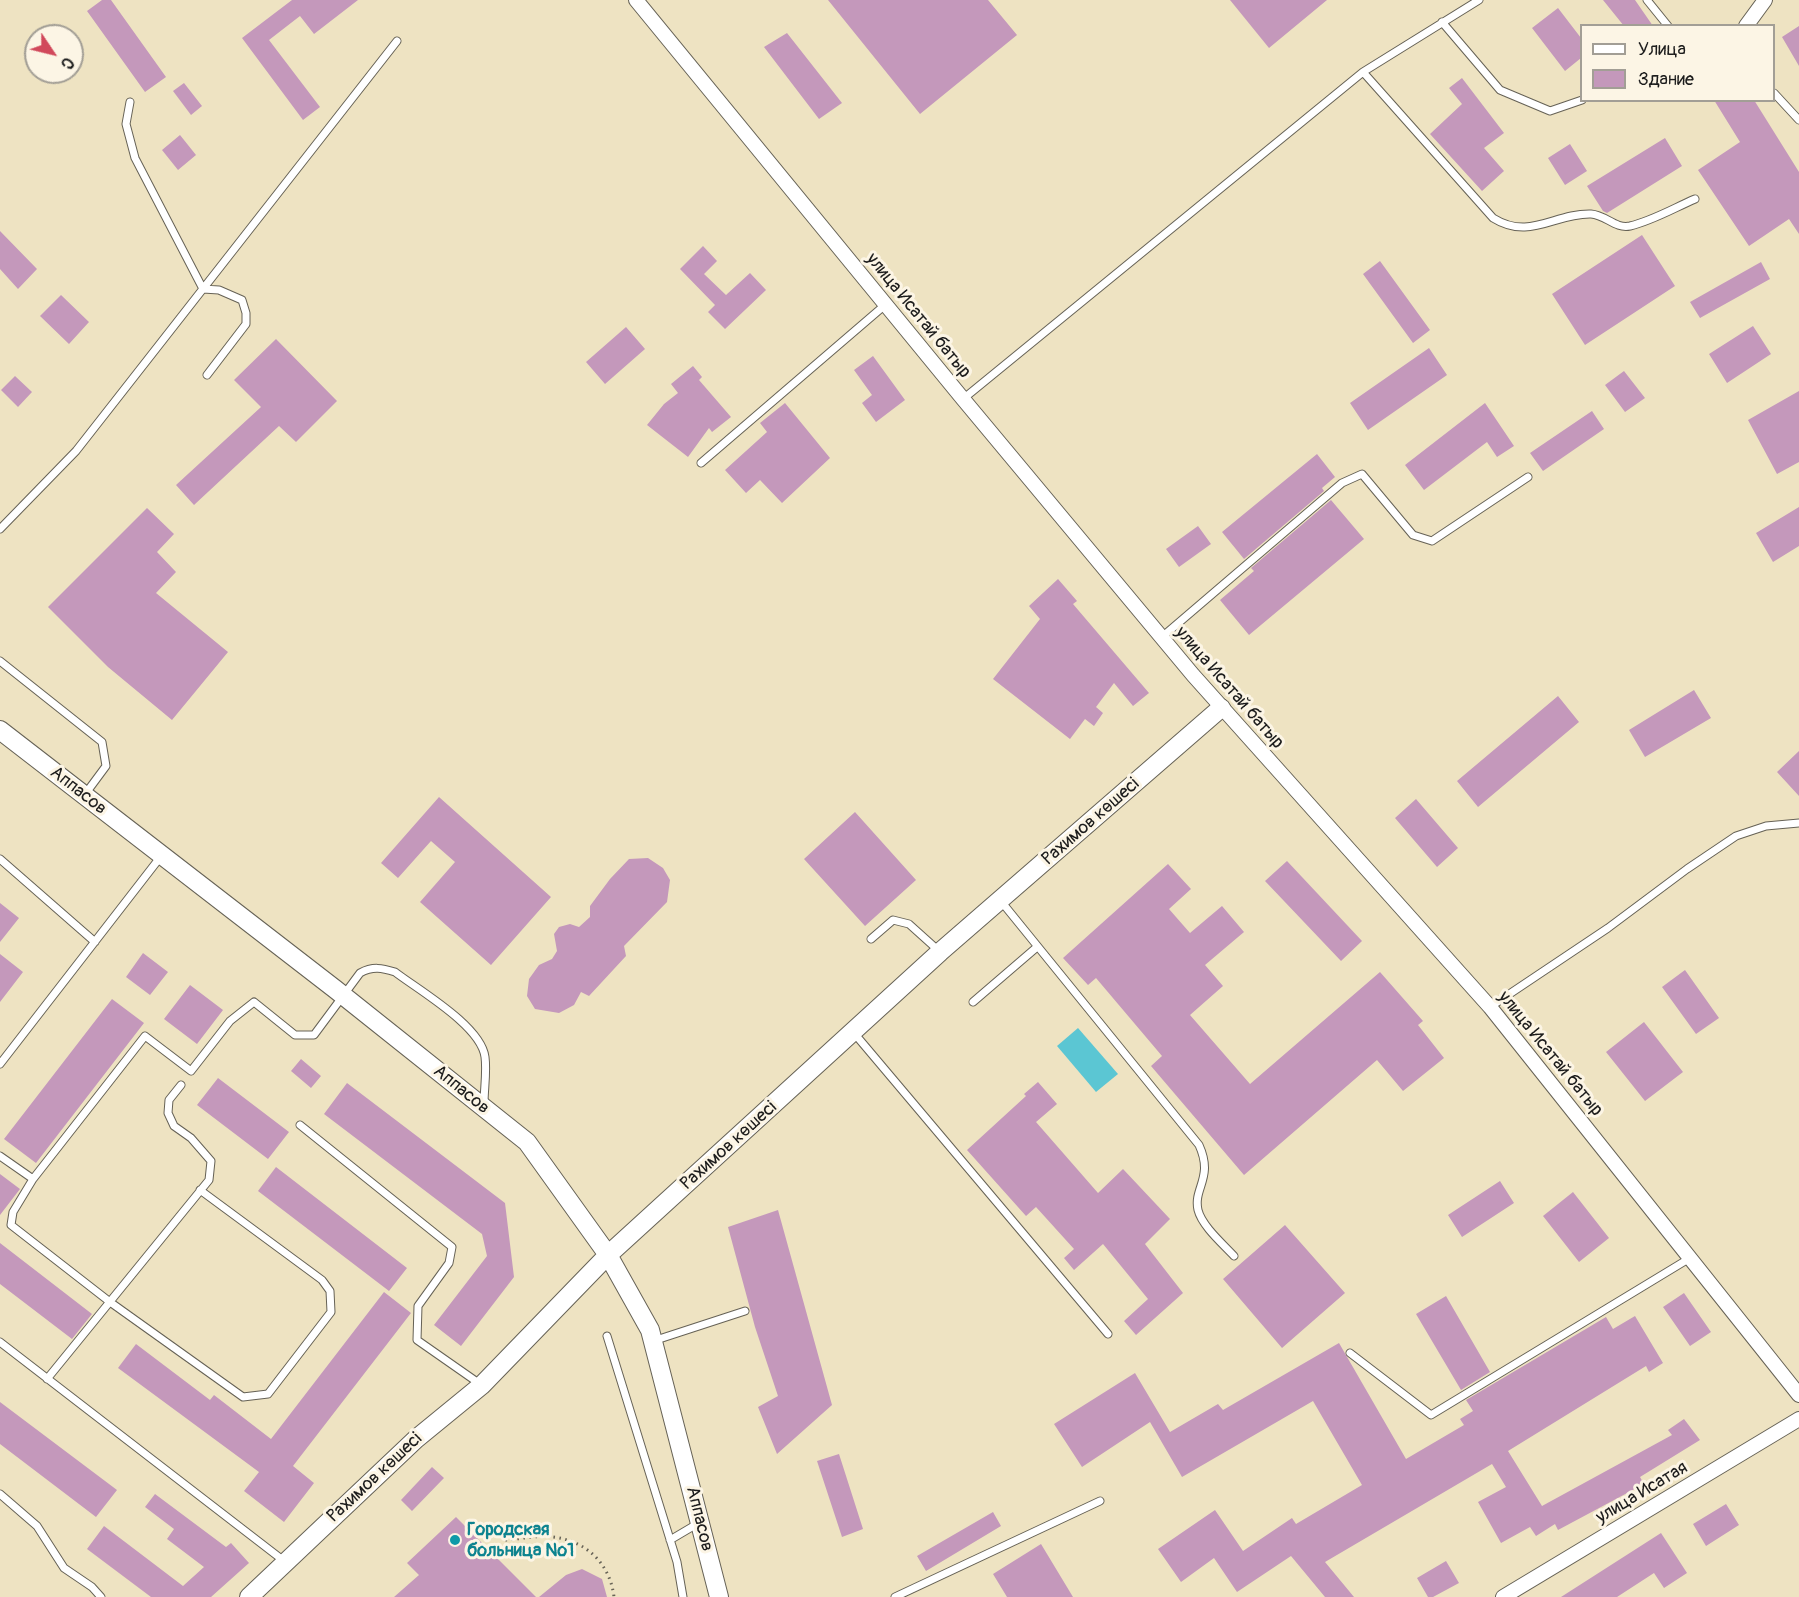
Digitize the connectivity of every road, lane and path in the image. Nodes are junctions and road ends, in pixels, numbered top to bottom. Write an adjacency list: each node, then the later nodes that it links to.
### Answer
1 (1479, 0): 5 (lane)
2 (1647, 0): 6 (lane)
3 (1765, 0): 7 (street)
4 (643, 2): 16 (street, улица Исатай батыр)
5 (1442, 22): 9 (lane); 11 (lane)
6 (1666, 24)
7 (1747, 24)
8 (397, 41): 15 (lane)
9 (1363, 72): 14 (lane); 18 (lane)
10 (1775, 95): 13 (lane)
11 (1580, 100)
12 (130, 102): 15 (lane)
13 (1799, 120)
14 (1695, 199)
15 (203, 289): 17 (lane); 21 (lane)
16 (885, 305): 18 (street, улица Исатай батыр); 19 (lane)
17 (207, 375)
18 (963, 399): 22 (street, улица Исатай батыр)
19 (701, 463)
20 (1528, 477): 22 (lane)
21 (0, 529)
22 (1162, 637): 24 (street, улица Исатай батыр)
23 (0, 661): 26 (lane)
24 (1221, 708): 30 (street, Рахимов көшесі); 37 (street, улица Исатай батыр)
25 (0, 730): 26 (street, Аппасов)
26 (84, 795): 28 (street, Аппасов)
27 (1799, 823): 37 (lane)
28 (162, 855): 32 (lane); 35 (street, Аппасов)
29 (0, 859): 32 (lane)
30 (1000, 900): 33 (lane); 34 (street, Рахимов көшесі)
31 (871, 939): 34 (lane)
32 (94, 942): 39 (lane)
33 (1037, 946): 36 (lane); 47 (lane)
34 (940, 952): 38 (street, Рахимов көшесі)
35 (345, 997): 41 (street, Аппасов); 41 (lane); 44 (lane)
36 (973, 1002)
37 (1490, 1007): 48 (street, улица Исатай батыр)
38 (854, 1032): 46 (street, Рахимов көшесі); 51 (lane)
39 (0, 1064)
40 (181, 1085): 45 (lane)
41 (484, 1108): 46 (street, Аппасов)
42 (300, 1125): 57 (lane)
43 (0, 1156): 44 (lane)
44 (33, 1179): 49 (lane)
45 (200, 1190): 49 (lane); 49 (lane)
46 (608, 1255): 53 (street, Аппасов); 57 (street, Рахимов көшесі)
47 (1234, 1256)
48 (1690, 1258): 55 (lane); 58 (street, улица Исатай батыр)
49 (110, 1302): 56 (lane)
50 (745, 1311): 53 (lane)
51 (1108, 1334)
52 (607, 1336): 64 (lane)
53 (653, 1341): 62 (street, Аппасов)
54 (0, 1342): 56 (lane)
55 (1350, 1353)
56 (48, 1378): 65 (lane)
57 (482, 1385): 65 (street, Рахимов көшесі)
58 (1799, 1395)
59 (1799, 1419): 72 (street, улица Исатая)
60 (0, 1494): 66 (lane)
61 (1101, 1501): 71 (lane)
62 (700, 1523): 64 (lane); 70 (street, Аппасов)
63 (493, 1527): 68 (path)
64 (670, 1540): 69 (lane)
65 (286, 1562): 67 (street, Рахимов көшесі)
66 (101, 1597)
67 (249, 1597)
68 (614, 1597)
69 (683, 1597)
70 (719, 1597)
71 (895, 1597)
72 (1503, 1597)

